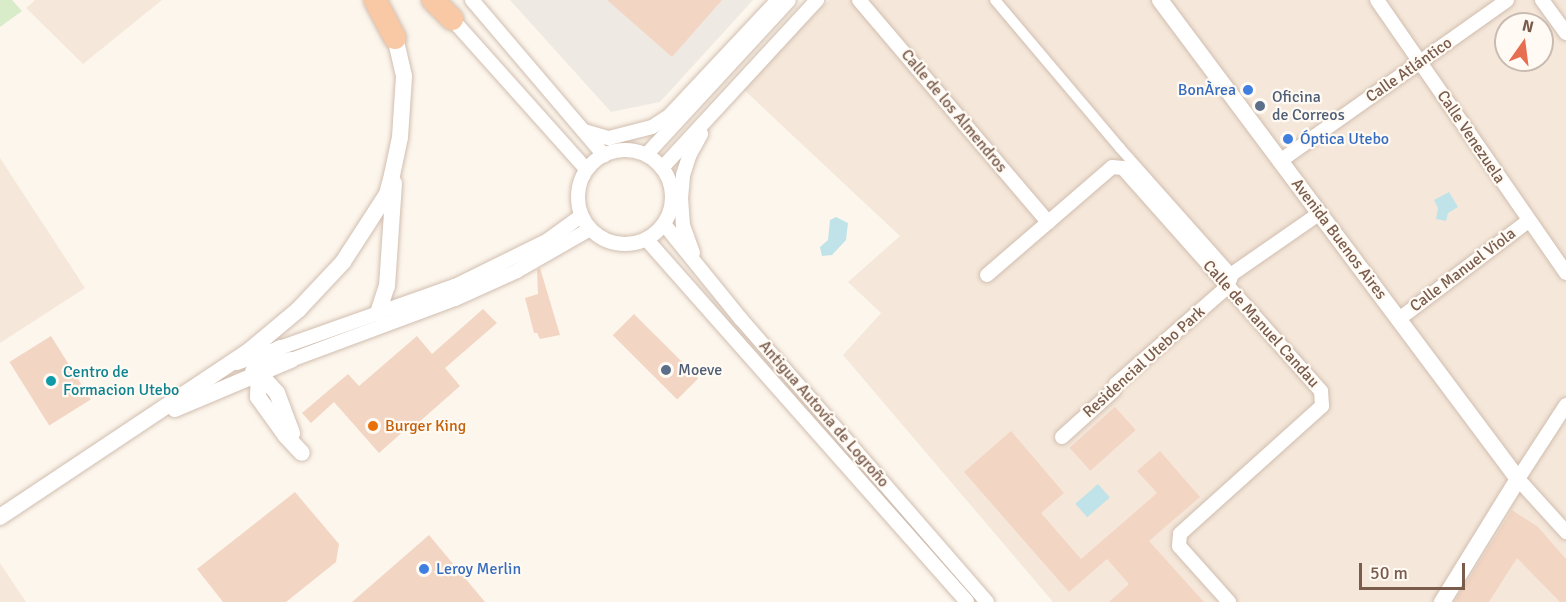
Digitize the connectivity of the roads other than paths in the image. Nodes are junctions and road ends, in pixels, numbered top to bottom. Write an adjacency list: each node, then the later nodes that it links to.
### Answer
1 (375, 0): 15 (highway)
2 (434, 0): 13 (highway)
3 (472, 0): 18 (street)
4 (778, 0): 18 (street)
5 (789, 0): 19 (street)
6 (817, 0): 17 (street)
7 (859, 0): 28 (street, Calle de los Almendros)
8 (995, 0): 34 (street)
9 (1160, 0): 21 (street, Avenida Buenos Aires)
10 (1377, 0): 16 (street, Calle Venezuela)
11 (1507, 0): 16 (street, Calle Atlántico)
12 (1542, 0): 14 (street)
13 (452, 20): 24 (street)
14 (1566, 33)
15 (394, 38): 22 (street)
16 (1420, 63): 21 (street, Calle Atlántico); 27 (street, Calle Venezuela)
17 (714, 111): 23 (street); 32 (street)
18 (584, 131): 20 (street)
19 (647, 154): 20 (street); 23 (street)
20 (604, 155): 24 (street)
21 (1280, 161): 25 (street, Avenida Buenos Aires)
22 (395, 162): 37 (street); 40 (street)
23 (662, 168): 29 (street)
24 (586, 169): 26 (street)
25 (1320, 213): 34 (street); 38 (street, Avenida Buenos Aires)
26 (581, 216): 30 (street); 37 (street)
27 (1528, 221): 33 (street, Calle Venezuela); 38 (street, Calle Manuel Viola)
28 (1048, 222): 35 (street, Calle de Manuel Candau); 36 (street, Calle de Manuel Candau)
29 (664, 224): 31 (street); 32 (street, Antigua Autovía de Logroño)
30 (590, 229): 31 (street); 39 (street)
31 (647, 240): 51 (street, Antigua Autovía de Logroño)
32 (700, 268): 52 (street, Antigua Autovía de Logroño)
33 (1566, 273)
34 (1232, 274): 36 (street)
35 (987, 275)
36 (1227, 287): 47 (street, Residencial Utebo Park); 53 (street, Calle de Manuel Candau)
37 (378, 313): 39 (street)
38 (1399, 319): 48 (street, Avenida Buenos Aires)
39 (286, 354): 40 (street); 41 (street); 43 (street)
40 (223, 368): 41 (street); 46 (street)
41 (259, 373): 42 (street); 43 (street); 44 (street)
42 (230, 386): 44 (street); 46 (street)
43 (277, 393): 44 (street)
44 (258, 397)
45 (1566, 405): 48 (street)
46 (141, 424): 49 (street)
47 (1062, 437)
48 (1518, 479): 50 (street); 54 (street)
49 (0, 517)
50 (1566, 532)
51 (967, 602)
52 (987, 602)
53 (1229, 602)
54 (1442, 602)

